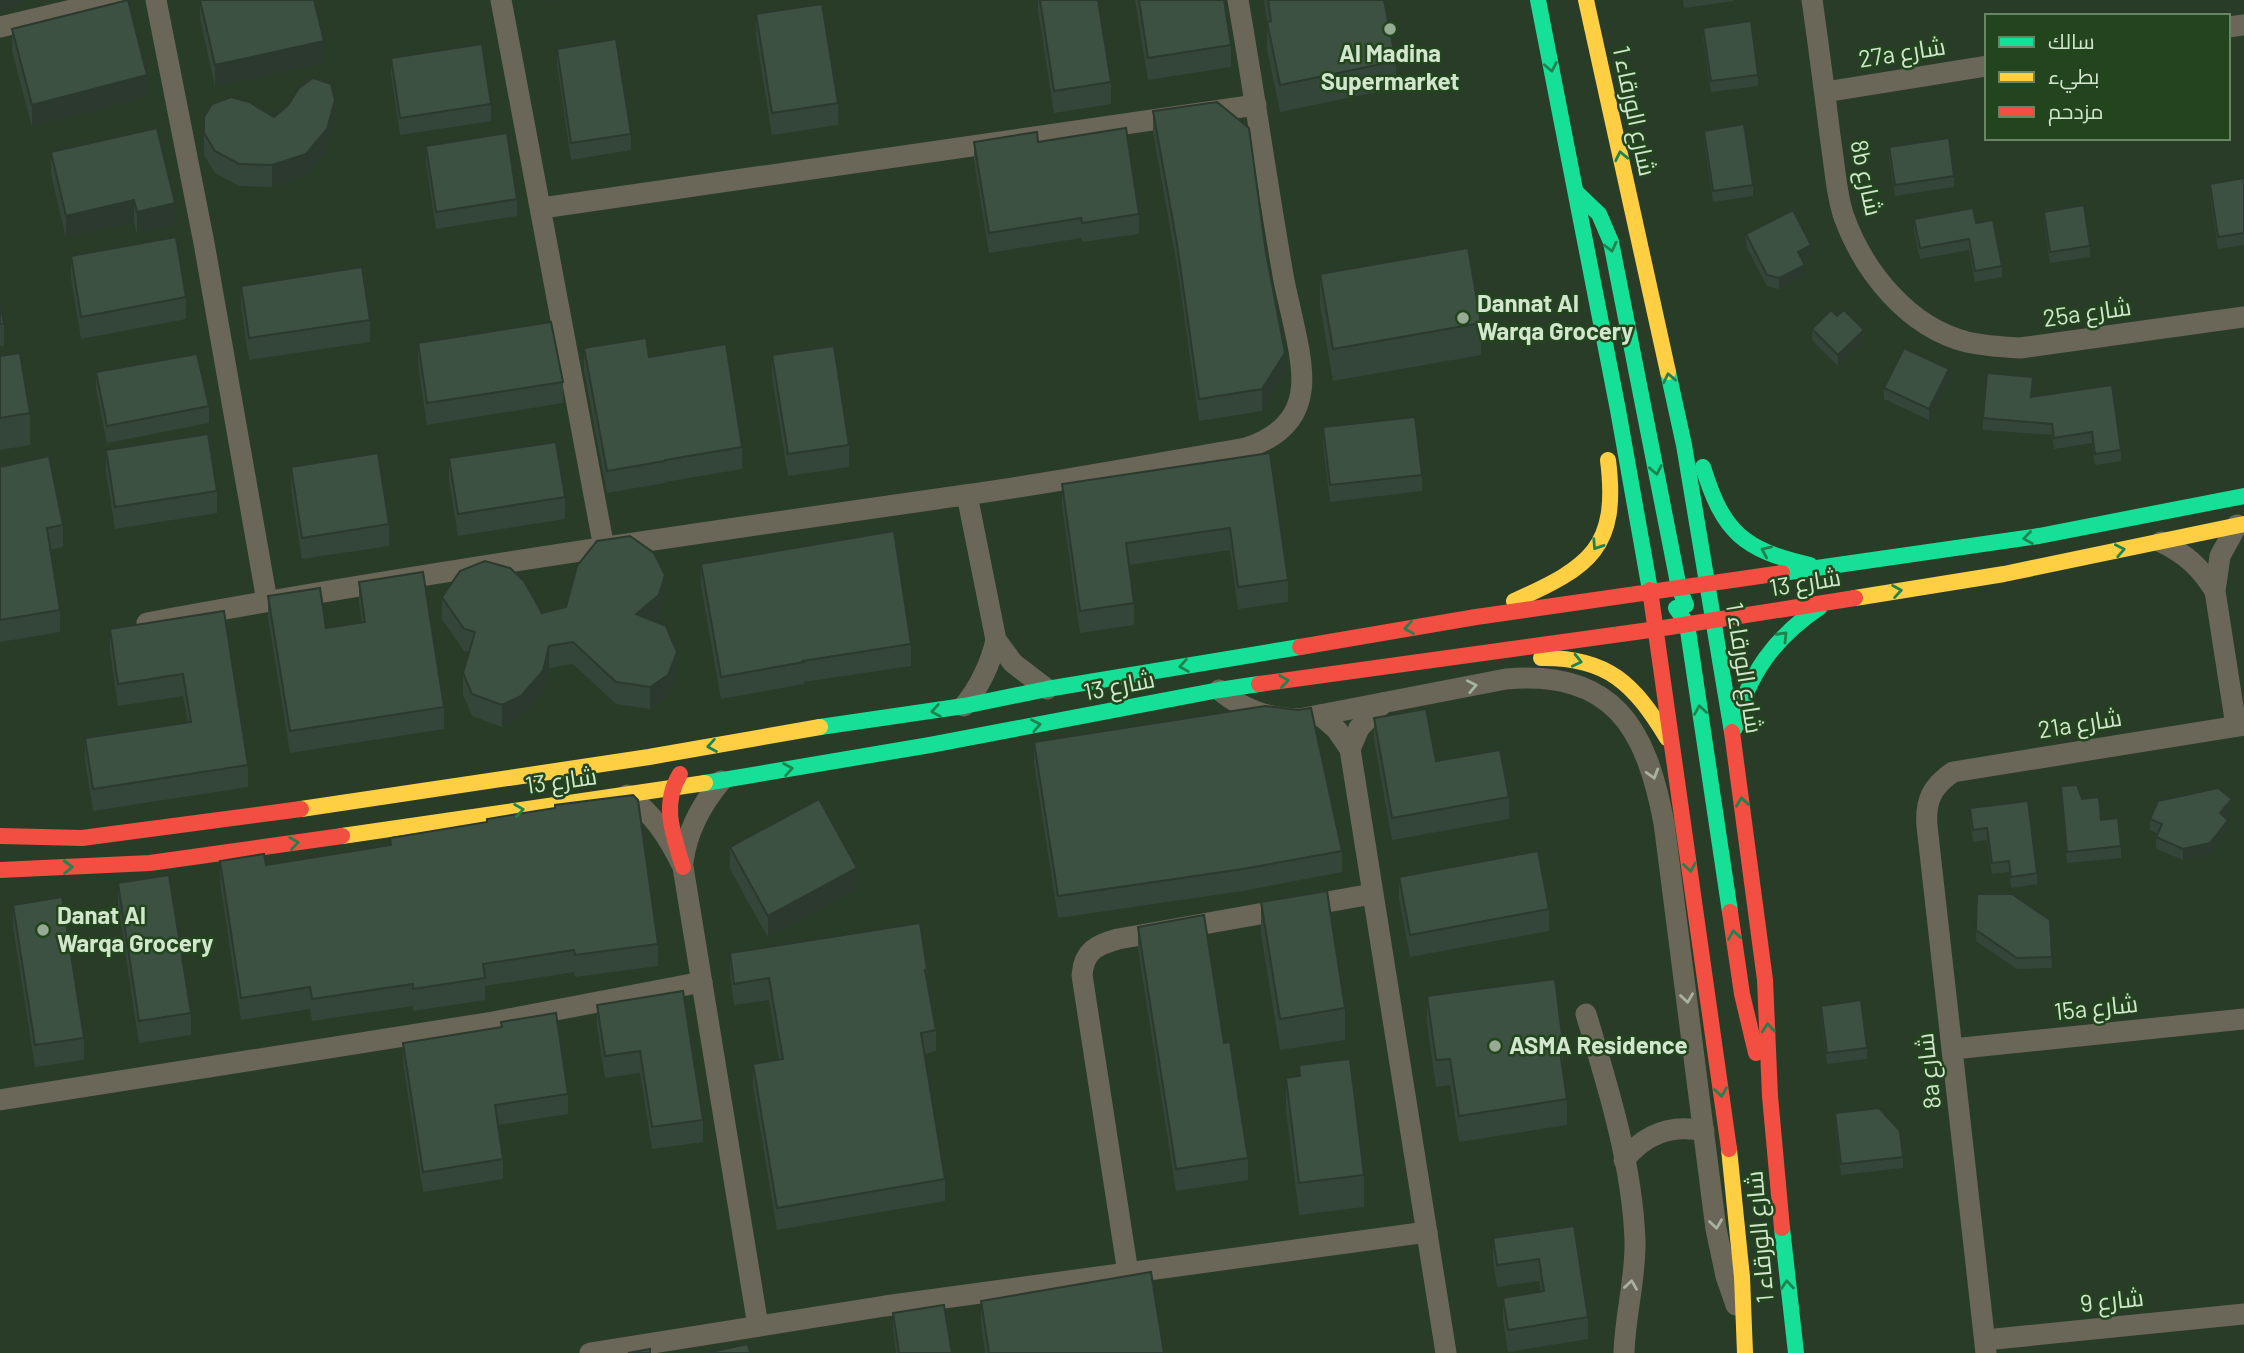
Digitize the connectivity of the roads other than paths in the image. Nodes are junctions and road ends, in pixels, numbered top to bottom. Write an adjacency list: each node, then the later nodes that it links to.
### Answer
1 (114, 0): 8 (street)
2 (156, 0): 28 (street)
3 (501, 0): 13 (street)
4 (1238, 0): 11 (street)
5 (1538, 0): 12 (street, شارع الورقاء 1, one-way to 12)
6 (1586, 0): 17 (street, شارع الورقاء 1, one-way to 6)
7 (1812, 0): 10 (street, 8b شارع)
8 (0, 27)
9 (1985, 66): 10 (street, 27a شارع)
10 (1825, 92): 15 (street, 8b شارع)
11 (1256, 105): 13 (street); 18 (street)
12 (1575, 191): 16 (street, شارع الورقاء 1); 25 (street, one-way to 25)
13 (542, 208): 22 (street)
14 (2244, 317): 15 (street, 25a شارع)
15 (1939, 331)
16 (1618, 410): 27 (street, شارع الورقاء 1); 30 (street, one-way to 30)
17 (1684, 445): 23 (street, one-way to 17); 24 (street, شارع الورقاء 1)
18 (967, 495): 22 (street); 35 (street)
19 (2244, 496): 23 (street, شارع 13, one-way to 23)
20 (2241, 524): 21 (street, شارع 13); 26 (street, 21a شارع)
21 (2161, 542): 26 (street, 21a شارع); 29 (street, شارع 13, one-way to 21)
22 (604, 548): 28 (street)
23 (1831, 566): 24 (street, شارع 13)
24 (1707, 584): 25 (street, شارع 13); 31 (street, شارع الورقاء 1)
25 (1679, 588): 27 (street, شارع 13); 31 (street)
26 (2215, 591): 43 (street, 21a شارع)
27 (1651, 592): 30 (street, شارع 13); 32 (street); 34 (street, شارع الورقاء 1)
28 (267, 601): 33 (street)
29 (1829, 602): 31 (street, شارع 13); 44 (street, one-way to 29)
30 (1476, 617): 37 (street, شارع 13, one-way to 37)
31 (1713, 621): 32 (street, شارع 13); 44 (street, شارع الورقاء 1)
32 (1687, 624): 34 (street, شارع 13); 59 (street, one-way to 32)
33 (123, 628)
34 (1657, 629): 36 (street, شارع 13); 46 (street, شارع الورقاء 1)
35 (996, 640): 37 (street); 40 (street)
36 (1486, 654): 38 (street, شارع 13, one-way to 36); 46 (street, one-way to 46)
37 (1047, 689): 40 (street, شارع 13)
38 (1219, 690): 41 (street); 47 (street, شارع 13, one-way to 38)
39 (1383, 703): 41 (street); 45 (street); 61 (street, one-way to 61)
40 (964, 706): 42 (street, شارع 13, one-way to 42)
41 (1320, 715): 45 (street)
42 (832, 725): 49 (street); 51 (street, شارع 13, one-way to 51)
43 (2240, 725): 48 (street, 21a شارع)
44 (1733, 739): 59 (street, شارع الورقاء 1, one-way to 44)
45 (1350, 749): 54 (street)
46 (1675, 751): 66 (street, شارع الورقاء 1, one-way to 66)
47 (721, 781): 49 (street, شارع 13); 52 (street)
48 (1936, 784): 58 (street, 8a شارع)
49 (670, 789): 50 (street, شارع 13); 52 (street)
50 (627, 795): 52 (street); 53 (street, شارع 13, one-way to 50)
51 (0, 836)
52 (683, 867): 55 (street)
53 (0, 870)
54 (1372, 894): 63 (street); 64 (street)
55 (702, 982): 60 (street); 67 (street)
56 (1586, 1014): 62 (street)
57 (2244, 1019): 58 (street, 15a شارع)
58 (1953, 1049): 68 (street, 8a شارع)
59 (1770, 1096): 73 (street, شارع الورقاء 1, one-way to 59)
60 (0, 1100)
61 (1704, 1131): 62 (street); 66 (street, one-way to 66)
62 (1624, 1160): 71 (street, one-way to 62)
63 (1427, 1232): 64 (street); 70 (street)
64 (1128, 1273): 67 (street)
65 (2244, 1314): 68 (street, شارع 9)
66 (1742, 1320): 72 (street, شارع الورقاء 1)
67 (758, 1325): 69 (street)
68 (1986, 1346)
69 (590, 1353)
70 (1446, 1353)
71 (1624, 1353)
72 (1745, 1353)
73 (1796, 1353)

